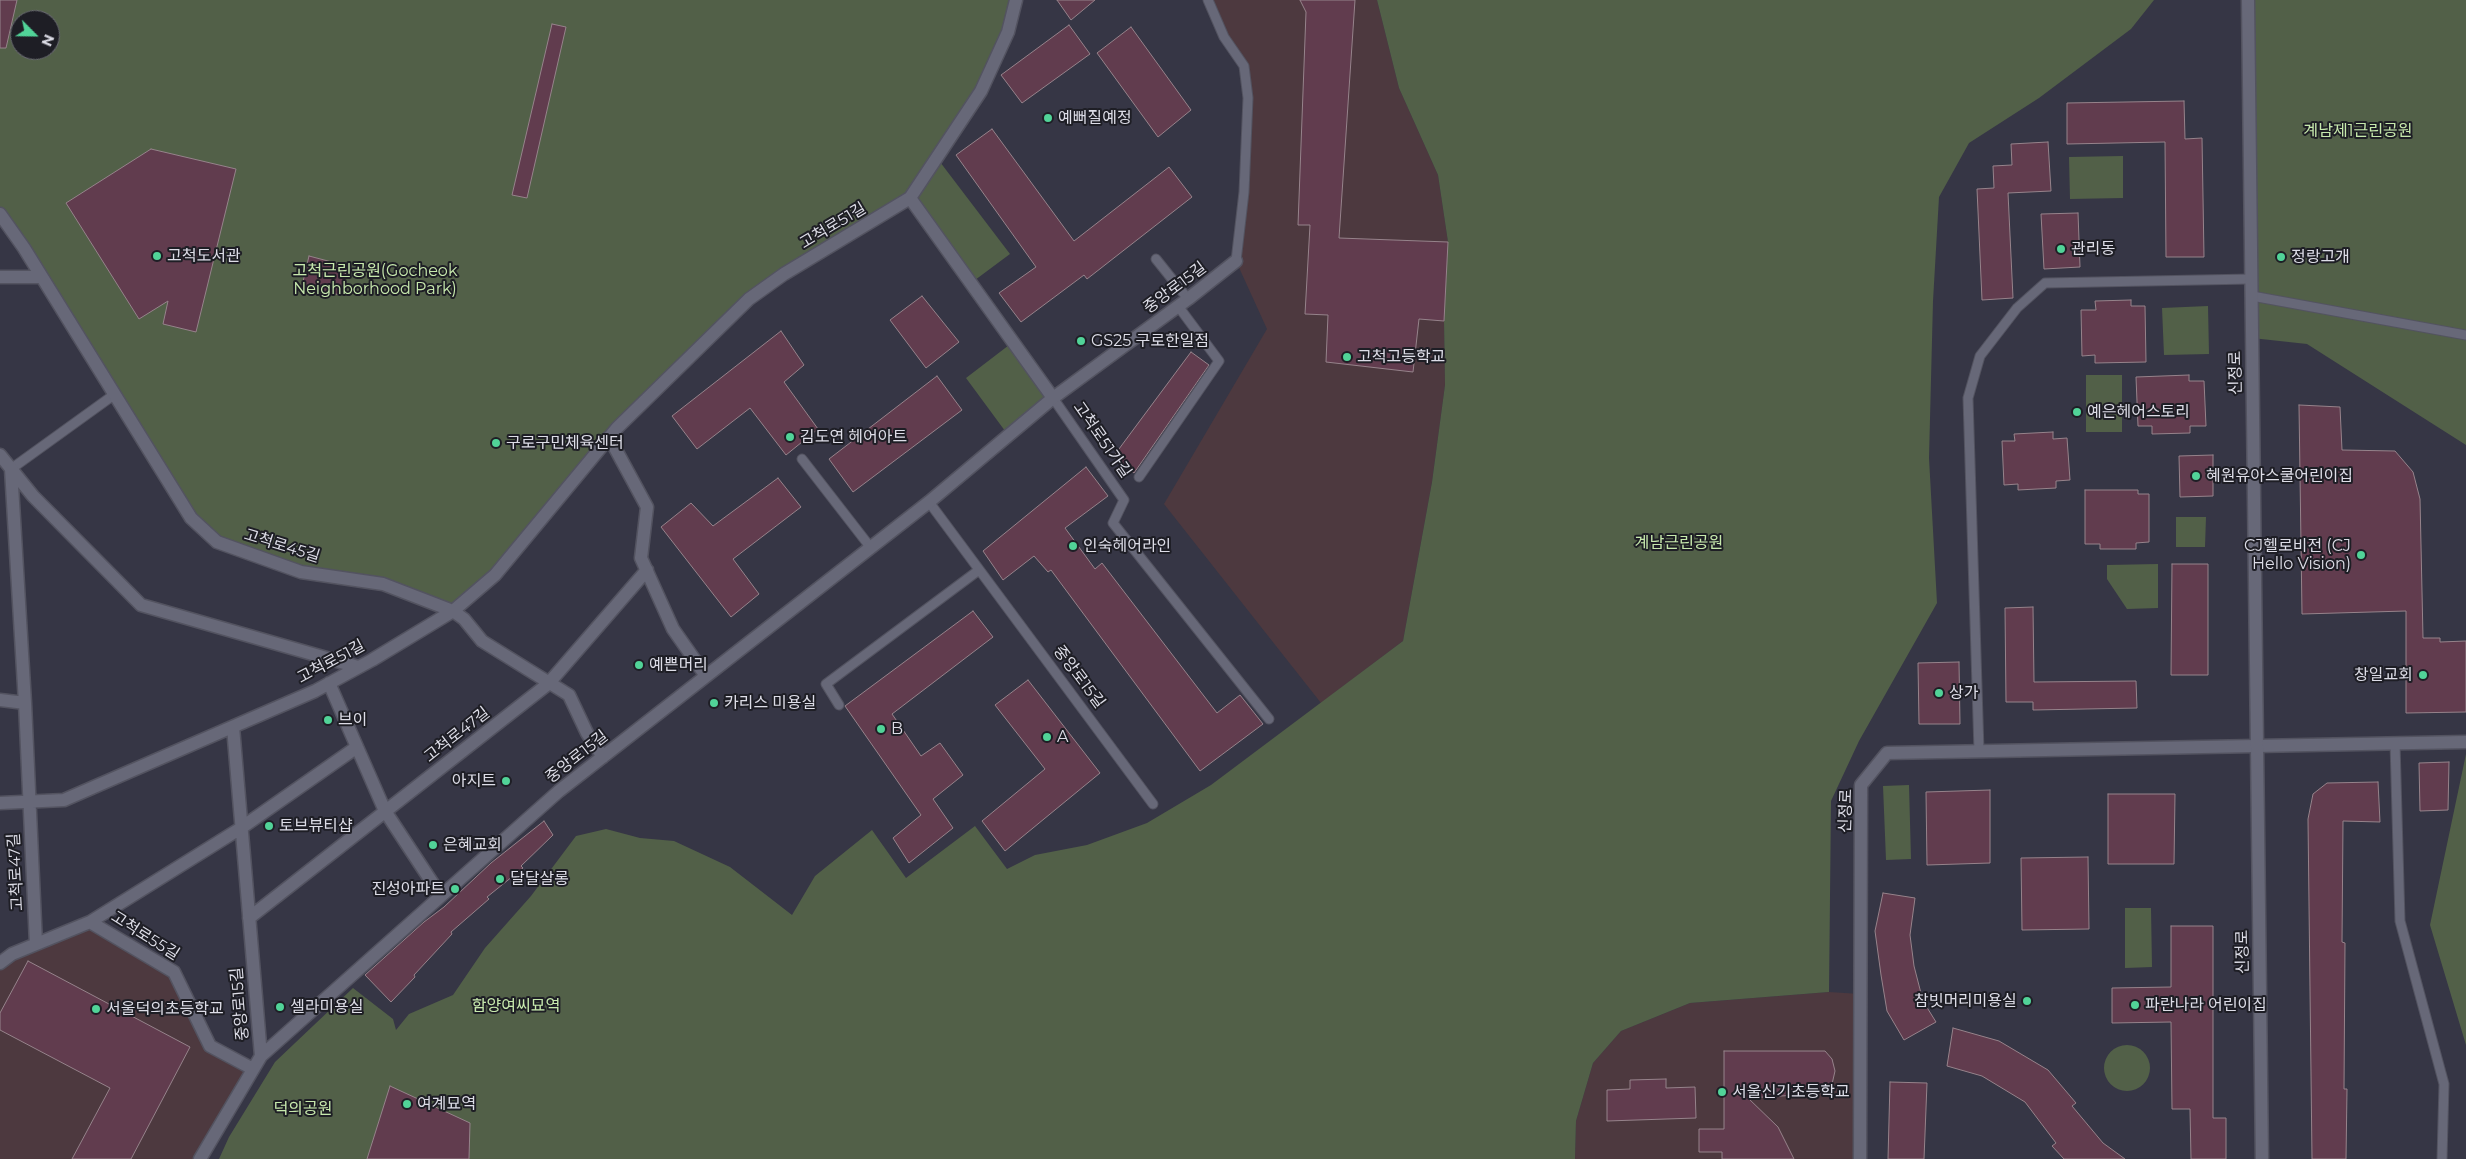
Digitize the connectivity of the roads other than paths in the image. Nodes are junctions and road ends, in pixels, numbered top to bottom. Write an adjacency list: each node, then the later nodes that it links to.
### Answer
1 (1016, 0): 4 (street, 고척로51길)
2 (1208, 0): 7 (lane, 중앙로15길)
3 (2248, 0): 10 (street, 신정로)
4 (910, 198): 15 (street, 고척로51가길); 16 (street, 고척로51길)
5 (0, 214): 8 (street, 고척로45길)
6 (1156, 259): 12 (lane)
7 (1236, 261): 12 (street, 중앙로15길)
8 (42, 277): 9 (street); 14 (street, 고척로45길)
9 (0, 278)
10 (2251, 279): 11 (street, 신정로); 39 (lane)
11 (2252, 296): 13 (lane); 37 (street, 신정로)
12 (1183, 303): 15 (street, 중앙로15길); 20 (lane)
13 (2466, 335)
14 (115, 394): 19 (lane); 25 (street, 고척로45길)
15 (1053, 398): 21 (street, 중앙로15길); 33 (lane, 고척로51가길)
16 (609, 437): 23 (street); 25 (street, 고척로51길)
17 (0, 455): 19 (street)
18 (802, 459): 22 (lane)
19 (11, 469): 26 (street); 31 (street, 고척로47길)
20 (1139, 477)
21 (929, 502): 22 (street, 중앙로15길); 24 (lane, 중앙로15길)
22 (871, 548): 27 (street, 중앙로15길)
23 (647, 570): 27 (street); 29 (street)
24 (979, 570): 32 (lane); 43 (lane, 중앙로15길)
25 (453, 611): 26 (street, 고척로51길); 29 (street, 고척로45길)
26 (358, 667): 28 (street, 고척로51길)
27 (706, 676): 40 (street, 중앙로15길)
28 (329, 683): 34 (street, 고척로51길); 38 (street)
29 (548, 684): 40 (street, 고척로45길); 44 (street, 고척로47길)
30 (0, 700): 31 (street)
31 (25, 703): 41 (street, 고척로47길)
32 (839, 705)
33 (1268, 718)
34 (233, 727): 41 (street, 고척로51길); 45 (street)
35 (2466, 742): 36 (street, 신정로)
36 (2395, 743): 37 (street, 신정로); 56 (lane)
37 (2257, 746): 39 (street, 신정로); 55 (street, 신정로)
38 (357, 747): 44 (street); 45 (street, 고척로55길)
39 (1979, 751): 54 (street, 신정로)
40 (603, 756): 46 (street, 중앙로15길)
41 (29, 802): 42 (street, 고척로51길); 49 (street, 고척로47길)
42 (0, 803)
43 (1152, 804)
44 (385, 811): 46 (street); 47 (street, 고척로47길)
45 (241, 828): 47 (street); 48 (street, 고척로55길)
46 (441, 896): 51 (street, 중앙로15길)
47 (249, 918): 51 (street, 중앙로15길)
48 (90, 922): 49 (street, 고척로55길); 52 (street, 고척로55길)
49 (36, 944): 50 (street, 고척로55길)
50 (0, 963)
51 (261, 1056): 52 (street, 중앙로15길)
52 (253, 1069): 53 (street, 중앙로15길)
53 (200, 1159)
54 (1860, 1159)
55 (2262, 1159)
56 (2442, 1159)

